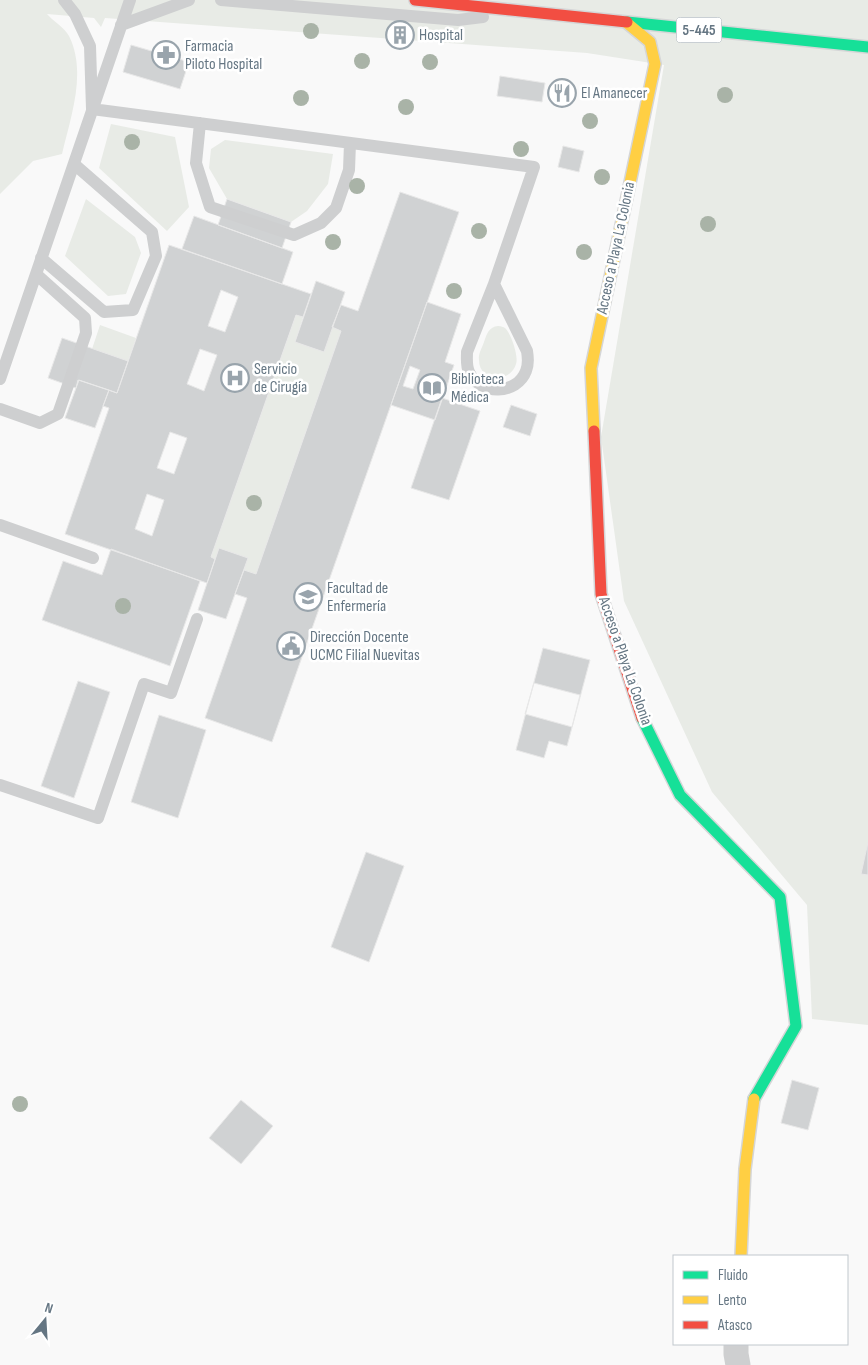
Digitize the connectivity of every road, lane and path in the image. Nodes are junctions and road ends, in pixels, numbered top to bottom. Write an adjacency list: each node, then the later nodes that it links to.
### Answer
1 (64, 0): 12 (lane)
2 (130, 0): 10 (lane)
3 (189, 0): 10 (lane)
4 (221, 0): 8 (lane)
5 (415, 0): 8 (main road, 5-445)
6 (502, 0): 8 (lane)
7 (538, 0): 8 (main road)
8 (530, 12): 9 (main road, 5-445)
9 (627, 23): 11 (main road, 5-445); 25 (main road, Acceso a Playa La Colonia)
10 (121, 26): 12 (lane)
11 (868, 47)
12 (92, 109): 13 (lane); 15 (lane)
13 (200, 123): 14 (lane); 14 (lane)
14 (350, 143): 18 (lane)
15 (74, 164): 16 (lane); 16 (lane)
16 (41, 258): 17 (lane)
17 (36, 274): 19 (lane); 20 (lane)
18 (494, 284): 18 (lane)
19 (0, 379)
20 (0, 409)
21 (0, 525): 22 (lane)
22 (93, 558)
23 (197, 619): 24 (lane)
24 (0, 784)
25 (741, 1255)
26 (736, 1345): 27 (street)
27 (738, 1365)

